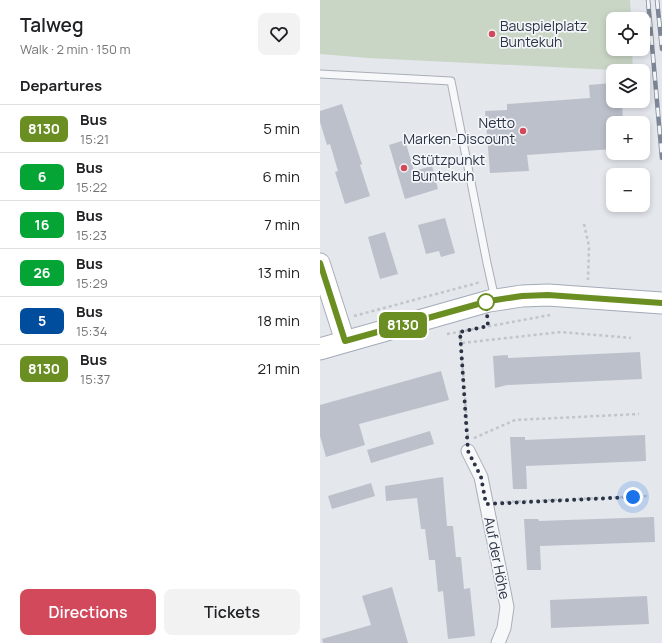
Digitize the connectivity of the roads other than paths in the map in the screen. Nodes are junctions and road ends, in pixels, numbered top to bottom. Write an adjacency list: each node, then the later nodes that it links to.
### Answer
1 (320, 74): 3 (lane)
2 (320, 263): 5 (street)
3 (495, 299): 4 (main road); 5 (main road)
4 (662, 304)
5 (345, 341): 6 (main road)
6 (320, 349)
7 (468, 451): 8 (street, Auf der Höhe)
8 (498, 643)

